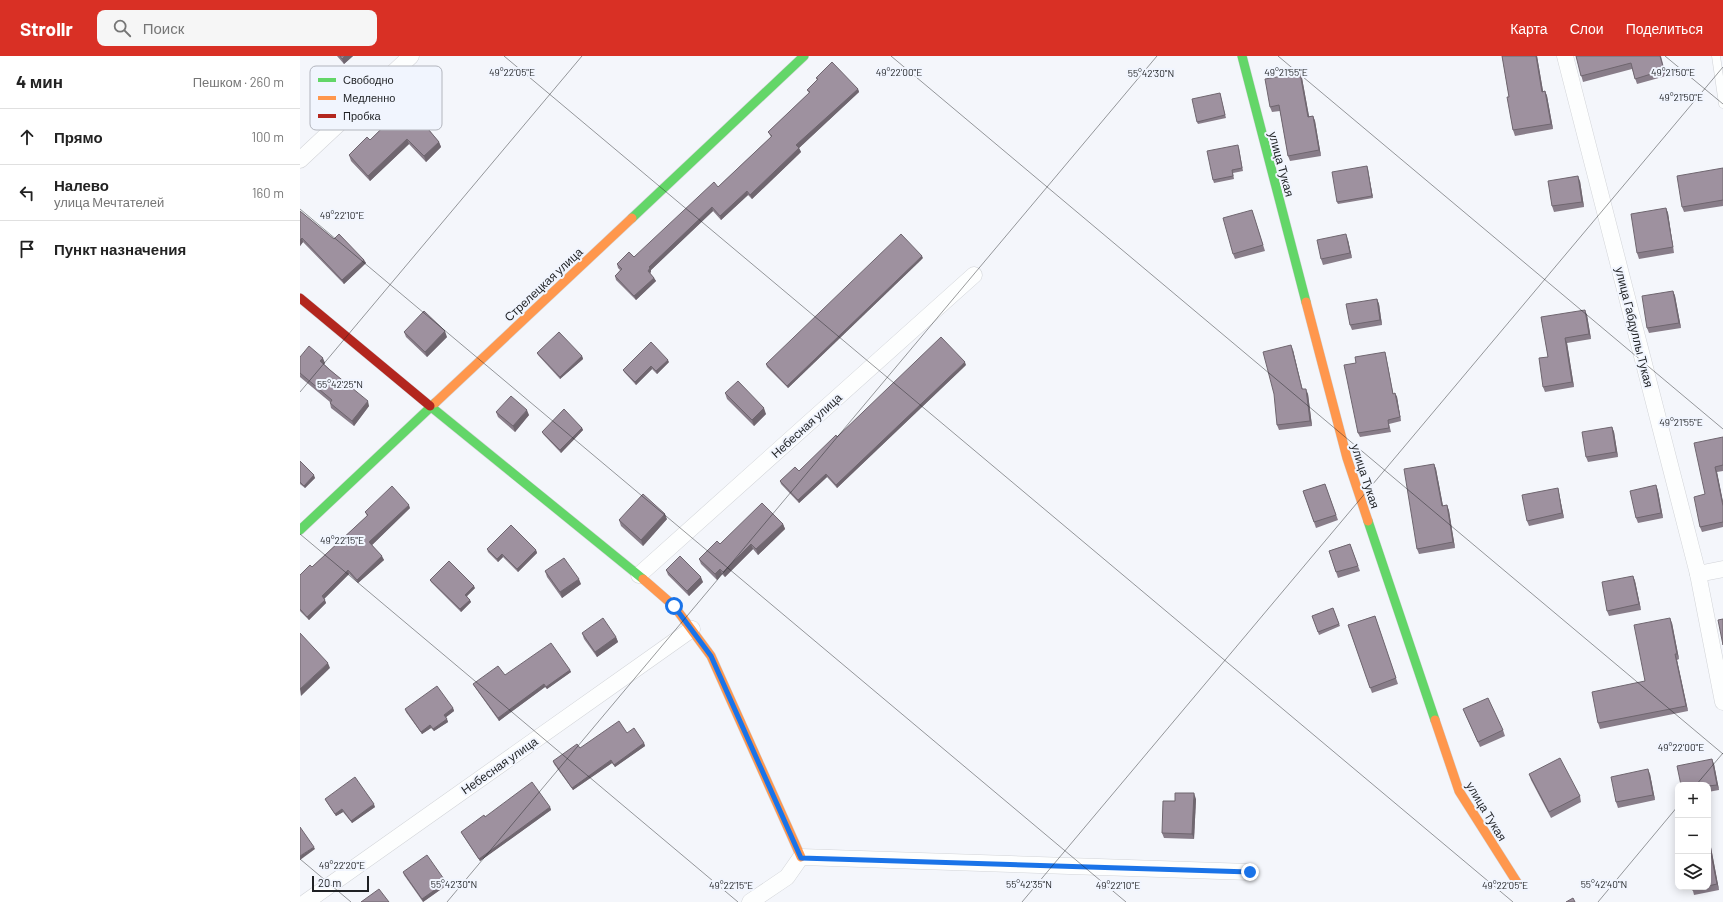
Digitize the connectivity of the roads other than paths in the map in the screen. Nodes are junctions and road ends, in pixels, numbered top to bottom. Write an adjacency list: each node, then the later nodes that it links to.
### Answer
1 (411, 56): 6 (street)
2 (804, 56): 12 (street, Стрелецкая улица)
3 (1242, 56): 21 (street, улица Тукая)
4 (1565, 56): 15 (street, улица Габдуллы Тукая)
5 (1716, 56): 7 (lane)
6 (400, 66)
7 (1723, 104)
8 (332, 130): 9 (street)
9 (300, 160)
10 (974, 275): 16 (street, Небесная улица)
11 (300, 298): 12 (street)
12 (430, 406): 13 (street, Стрелецкая улица); 16 (street)
13 (300, 530)
14 (1723, 569): 15 (street)
15 (1698, 574): 18 (street, улица Габдуллы Тукая)
16 (639, 575): 17 (street)
17 (692, 629): 19 (street); 22 (street, Небесная улица)
18 (1723, 702)
19 (801, 858): 20 (street); 23 (street)
20 (1250, 872)
21 (1518, 884)
22 (306, 902)
23 (750, 902)

